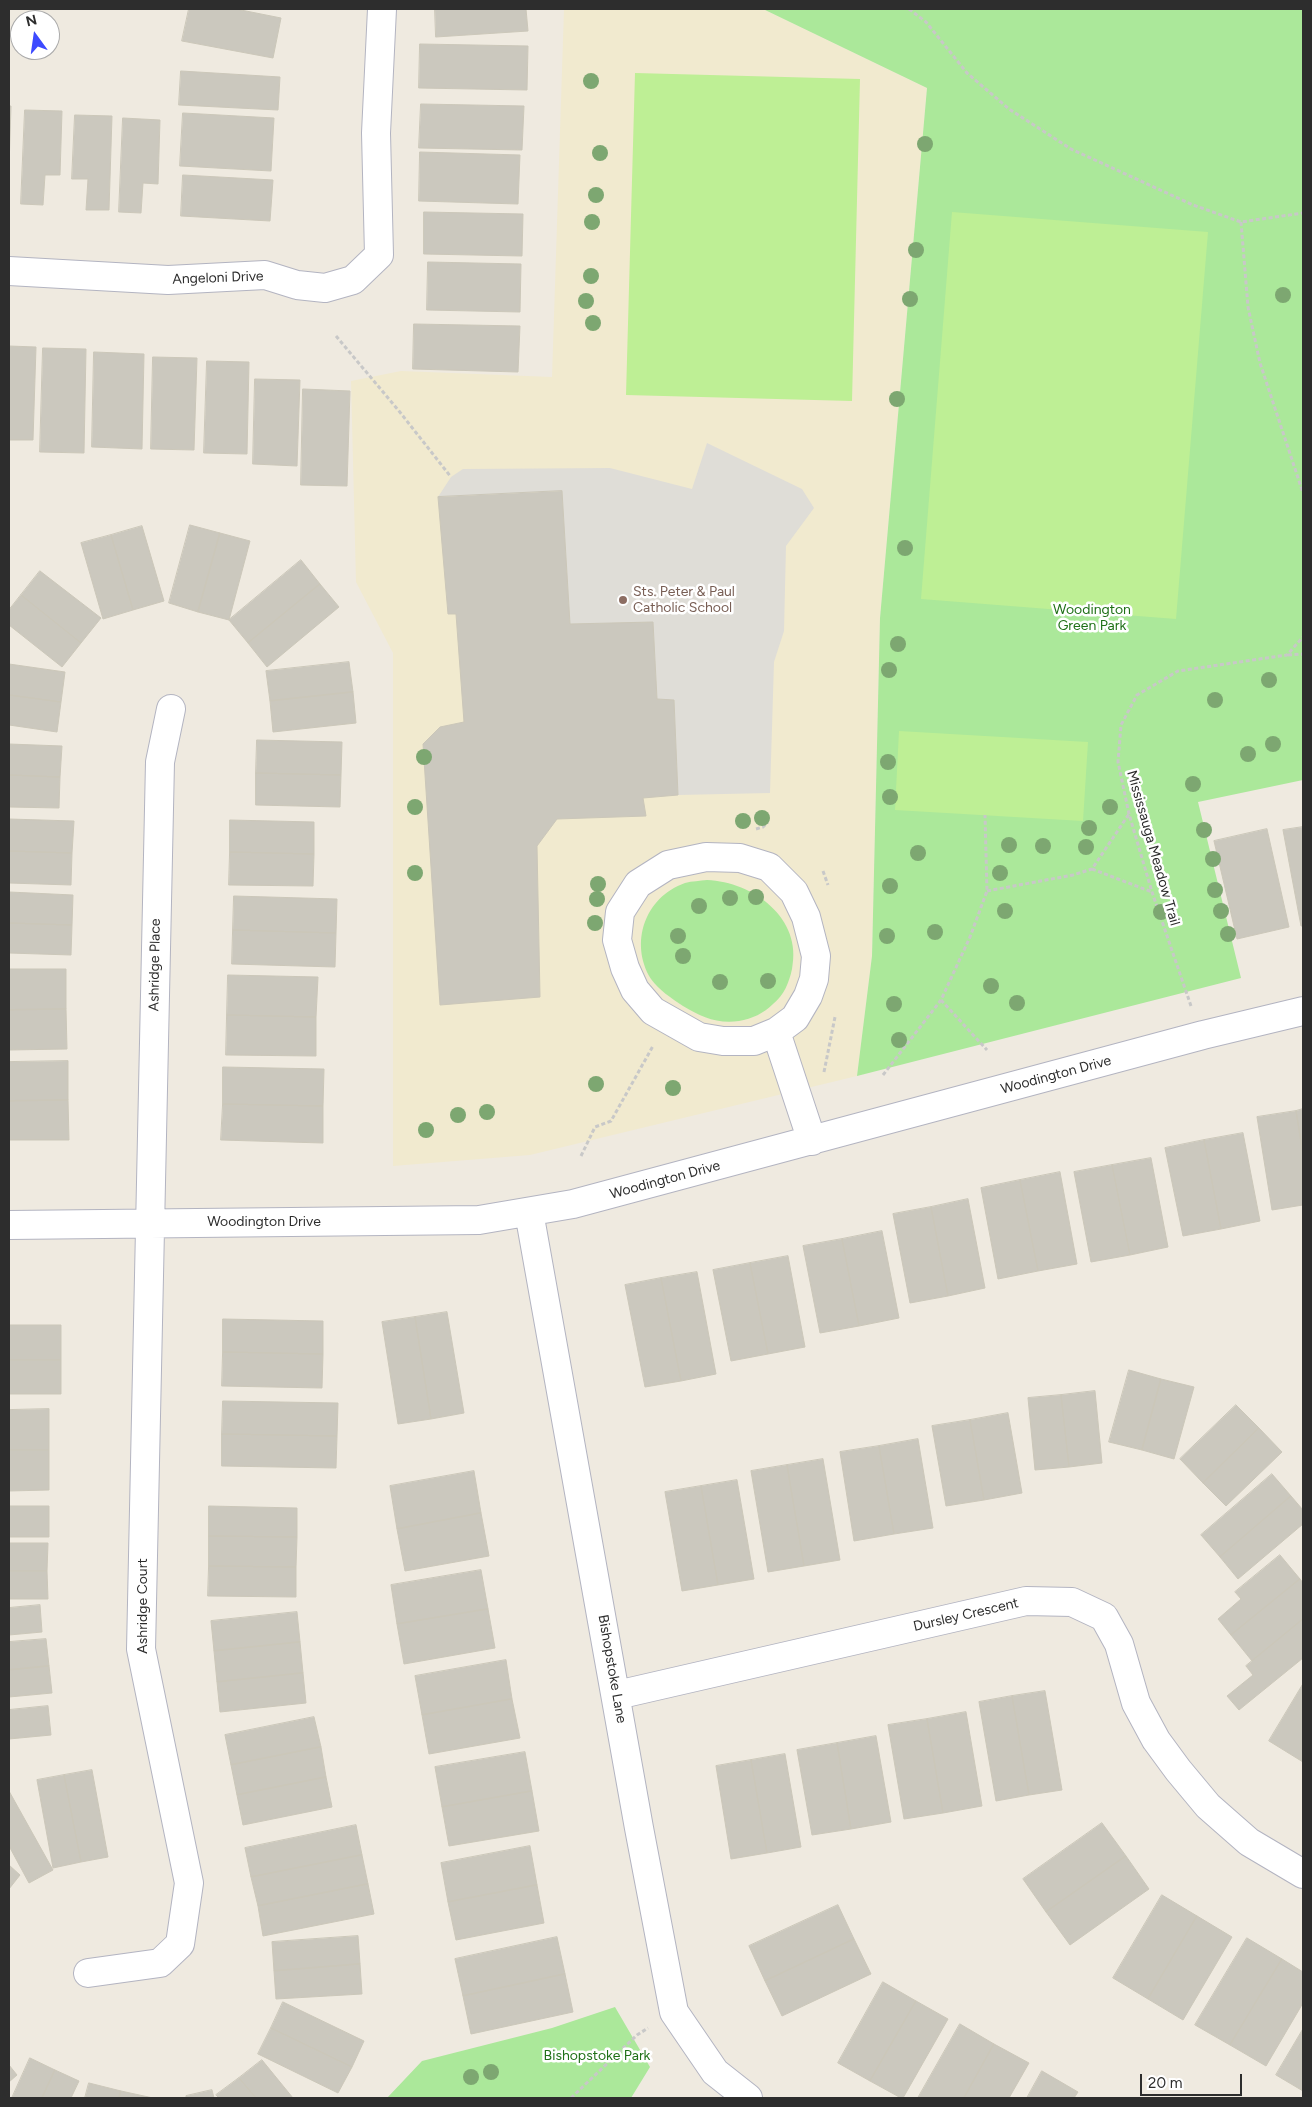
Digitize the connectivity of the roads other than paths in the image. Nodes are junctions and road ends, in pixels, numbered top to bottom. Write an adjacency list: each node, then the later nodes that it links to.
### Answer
1 (382, 9): 2 (street, Angeloni Drive)
2 (9, 271)
3 (170, 709): 8 (street, Ashridge Place)
4 (1303, 1012): 6 (street, Woodington Drive)
5 (776, 1032): 5 (street); 6 (street)
6 (812, 1141): 7 (street, Woodington Drive)
7 (530, 1212): 8 (street, Woodington Drive); 10 (street, Bishopstoke Lane)
8 (149, 1222): 9 (street, Woodington Drive); 12 (street, Ashridge Court)
9 (9, 1225)
10 (617, 1695): 11 (street, Dursley Crescent); 13 (street, Bishopstoke Lane)
11 (1303, 1874)
12 (88, 1972)
13 (748, 2098)

